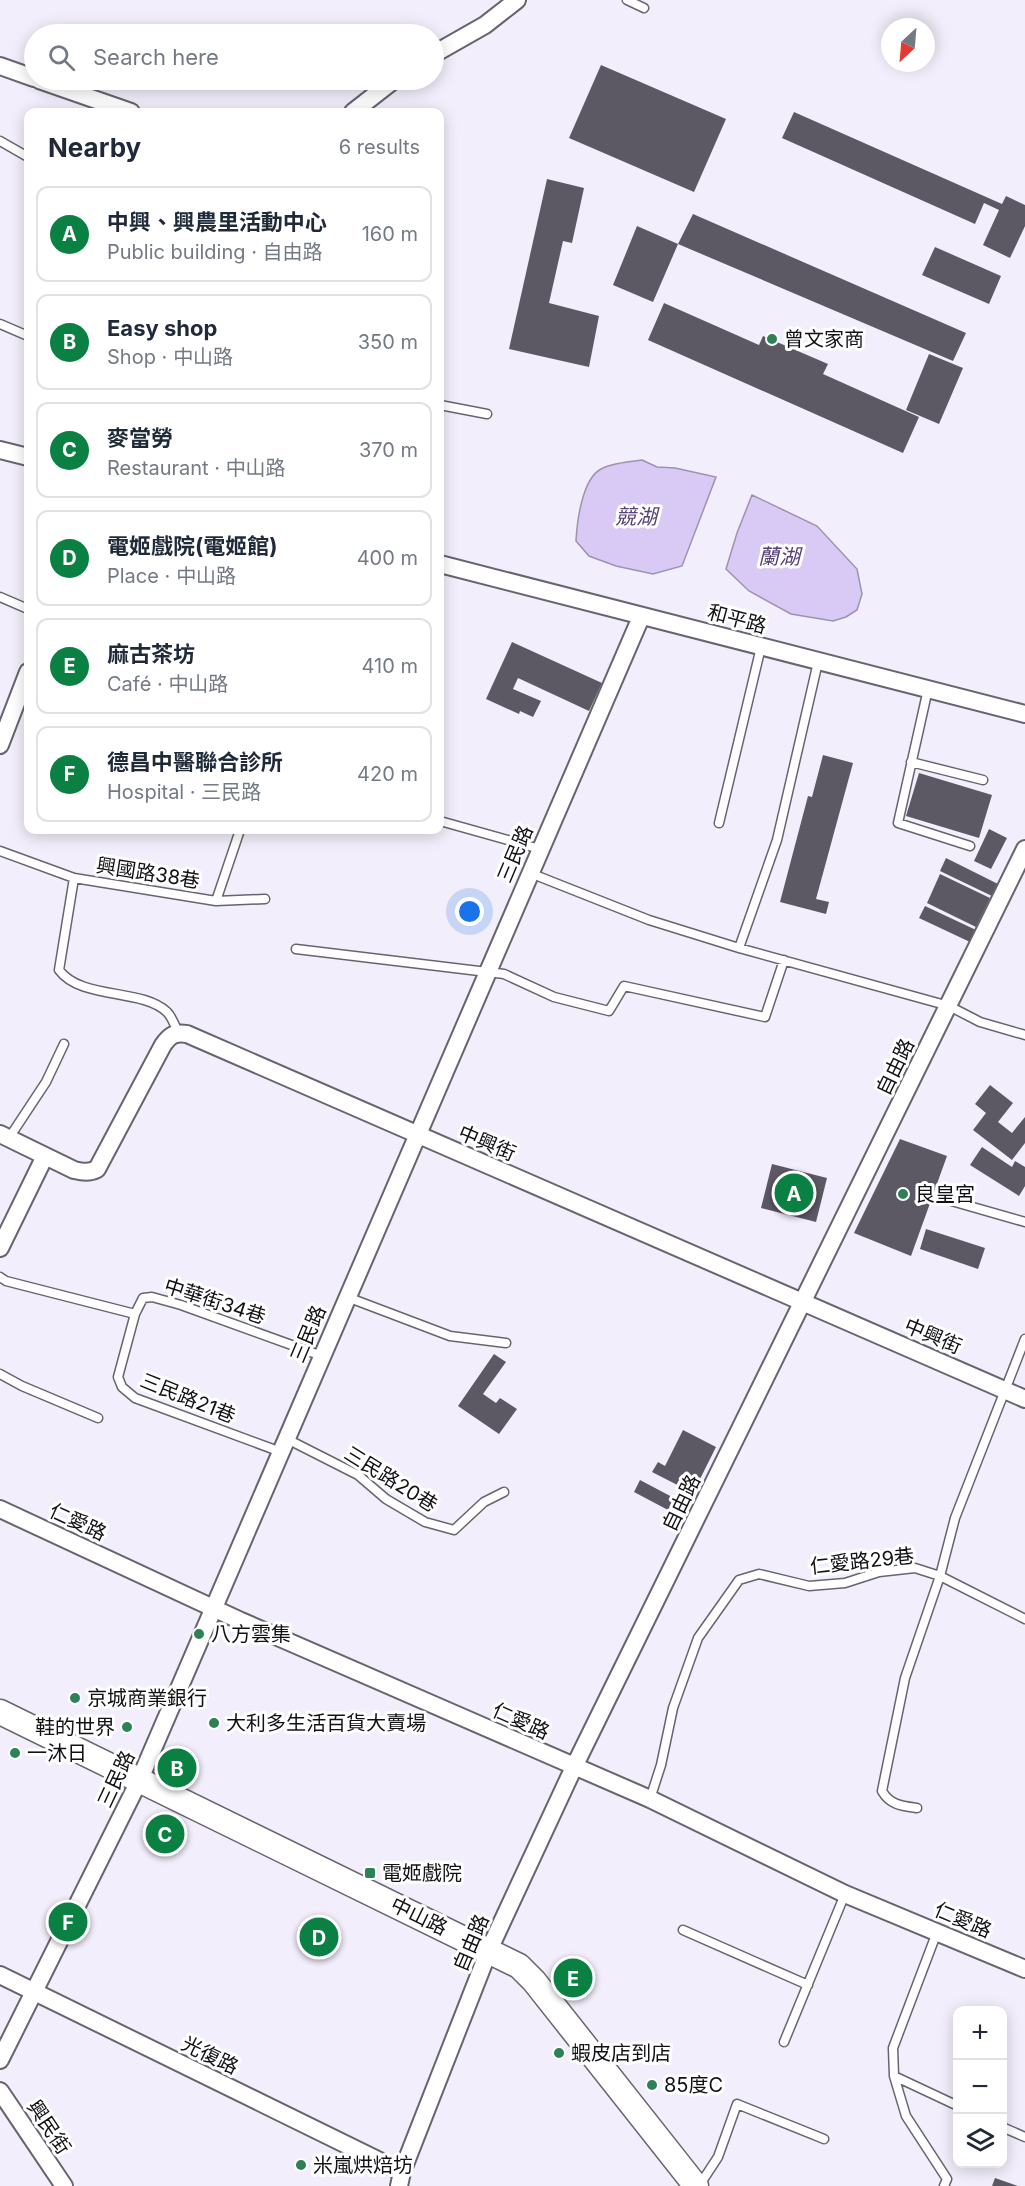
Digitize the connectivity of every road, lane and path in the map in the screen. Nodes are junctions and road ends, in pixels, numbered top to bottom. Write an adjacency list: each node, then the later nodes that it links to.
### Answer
1 (517, 0): 4 (street)
2 (627, 0): 3 (lane)
3 (644, 8)
4 (444, 48)
5 (0, 66): 6 (street)
6 (24, 74)
7 (68, 90): 9 (street)
8 (381, 90): 10 (street)
9 (120, 108)
10 (358, 108)
11 (0, 141): 12 (lane)
12 (24, 155)
13 (0, 324): 14 (lane)
14 (24, 334)
15 (444, 406): 16 (lane)
16 (487, 414)
17 (0, 450): 18 (street)
18 (24, 456)
19 (444, 565): 22 (street, 和平路)
20 (0, 597): 21 (lane)
21 (24, 607)
22 (641, 617): 23 (street, 和平路); 35 (street, 三民路)
23 (761, 647): 24 (street, 和平路); 32 (lane)
24 (818, 662): 26 (street, 和平路); 42 (lane)
25 (24, 682): 28 (street)
26 (927, 689): 27 (street, 和平路); 29 (lane)
27 (1025, 714)
28 (0, 745)
29 (911, 762): 30 (lane); 34 (lane)
30 (983, 780)
31 (444, 822): 35 (lane)
32 (719, 823)
33 (239, 834): 41 (lane, 興國路38巷)
34 (970, 846)
35 (540, 849): 38 (street, 三民路)
36 (1025, 849): 46 (street, 自由路)
37 (0, 851): 39 (lane, 興國路38巷)
38 (530, 873): 42 (lane); 45 (street, 三民路)
39 (74, 878): 41 (lane, 興國路38巷); 47 (lane, 興國路38巷)
40 (265, 898): 41 (lane, 興國路38巷)
41 (216, 901)
42 (739, 948): 44 (lane)
43 (296, 949): 45 (lane)
44 (784, 960): 45 (lane); 46 (lane)
45 (488, 973): 51 (street, 三民路)
46 (949, 1006): 48 (lane); 58 (street, 自由路)
47 (178, 1032): 51 (street, 中興街); 52 (street)
48 (1025, 1035)
49 (64, 1044): 50 (lane)
50 (4, 1136): 52 (street)
51 (418, 1136): 57 (street, 三民路); 58 (street, 中興街)
52 (45, 1156): 55 (street)
53 (941, 1198): 54 (lane)
54 (1025, 1222)
55 (0, 1248)
56 (0, 1277): 59 (lane)
57 (347, 1297): 61 (lane); 62 (street, 三民路)
58 (803, 1303): 64 (street, 中興街); 74 (street, 自由路)
59 (135, 1314): 62 (lane, 中華街34巷); 67 (lane, 三民路21巷)
60 (1025, 1338): 64 (lane, 仁愛路29巷)
61 (506, 1343)
62 (322, 1356): 67 (street, 三民路)
63 (0, 1374): 66 (lane)
64 (1006, 1390): 65 (street, 中興街); 70 (lane, 仁愛路29巷)
65 (1025, 1399)
66 (98, 1418)
67 (284, 1445): 68 (lane, 三民路20巷); 71 (street, 三民路)
68 (504, 1492)
69 (0, 1509): 71 (street, 仁愛路)
70 (940, 1576): 72 (lane); 76 (lane, 仁愛路29巷); 77 (lane)
71 (214, 1608): 74 (street, 仁愛路); 75 (street, 三民路)
72 (1025, 1619)
73 (0, 1712): 75 (main road, 中山路)
74 (574, 1767): 76 (street, 仁愛路); 81 (street, 自由路)
75 (140, 1779): 81 (main road, 中山路); 85 (street, 三民路)
76 (650, 1799): 78 (street, 仁愛路)
77 (917, 1808)
78 (845, 1894): 80 (street, 仁愛路); 84 (lane)
79 (683, 1930): 84 (lane)
80 (937, 1932): 82 (street, 仁愛路); 88 (lane)
81 (489, 1950): 94 (street, 自由路); 96 (main road, 中山路)
82 (1025, 1969)
83 (0, 1975): 85 (street, 光復路)
84 (808, 1985): 86 (lane)
85 (34, 1992): 87 (street, 三民路); 94 (street, 光復路)
86 (784, 2042)
87 (0, 2060)
88 (894, 2076): 90 (lane); 97 (lane)
89 (0, 2091): 95 (street, 興民街)
90 (953, 2104)
91 (1007, 2129): 92 (lane)
92 (1025, 2137)
93 (824, 2139): 96 (lane)
94 (401, 2179)
95 (64, 2186)
96 (697, 2186)
97 (944, 2186)

